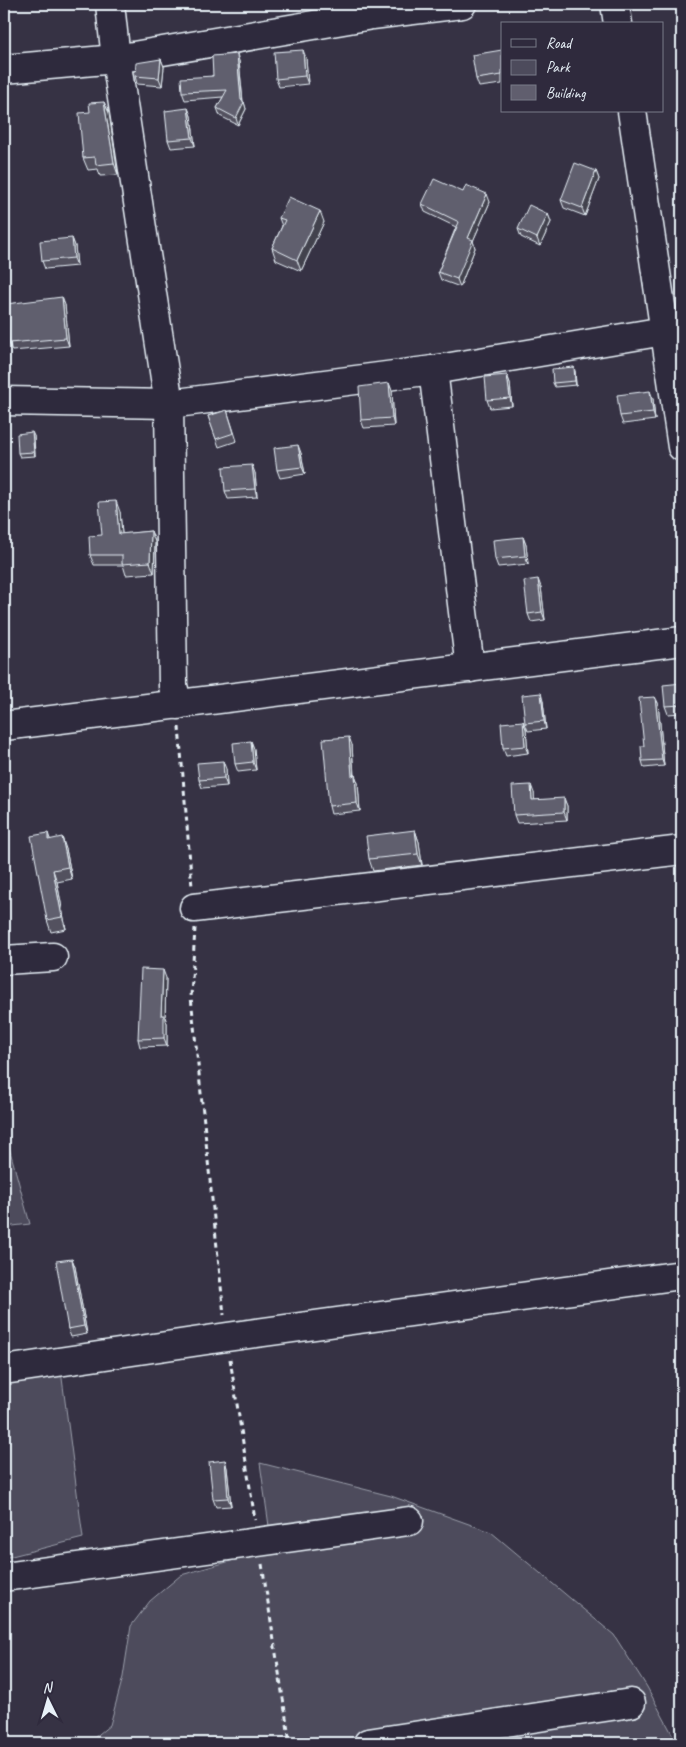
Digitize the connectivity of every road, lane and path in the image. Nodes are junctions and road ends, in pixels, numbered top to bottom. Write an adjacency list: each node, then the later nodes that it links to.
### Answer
1 (110, 4): 5 (street)
2 (462, 4): 5 (street)
3 (615, 4): 4 (street)
4 (618, 22)
5 (116, 59): 6 (street); 11 (street)
6 (4, 69)
7 (632, 112): 8 (street)
8 (674, 330): 9 (street); 12 (street)
9 (433, 370): 11 (street); 14 (street)
10 (4, 401): 11 (street)
11 (169, 404): 15 (street)
12 (682, 447)
13 (682, 641): 14 (street)
14 (470, 668): 15 (street)
15 (178, 704): 16 (street); 18 (path)
16 (4, 726)
17 (682, 850): 18 (street)
18 (194, 908): 22 (path)
19 (53, 957): 20 (street)
20 (4, 960)
21 (682, 1275): 22 (street)
22 (227, 1337): 23 (street); 25 (path)
23 (4, 1370)
24 (409, 1521): 25 (street)
25 (259, 1543): 26 (street); 28 (path)
26 (4, 1578)
27 (631, 1703): 29 (street)
28 (290, 1743)
29 (368, 1743)

